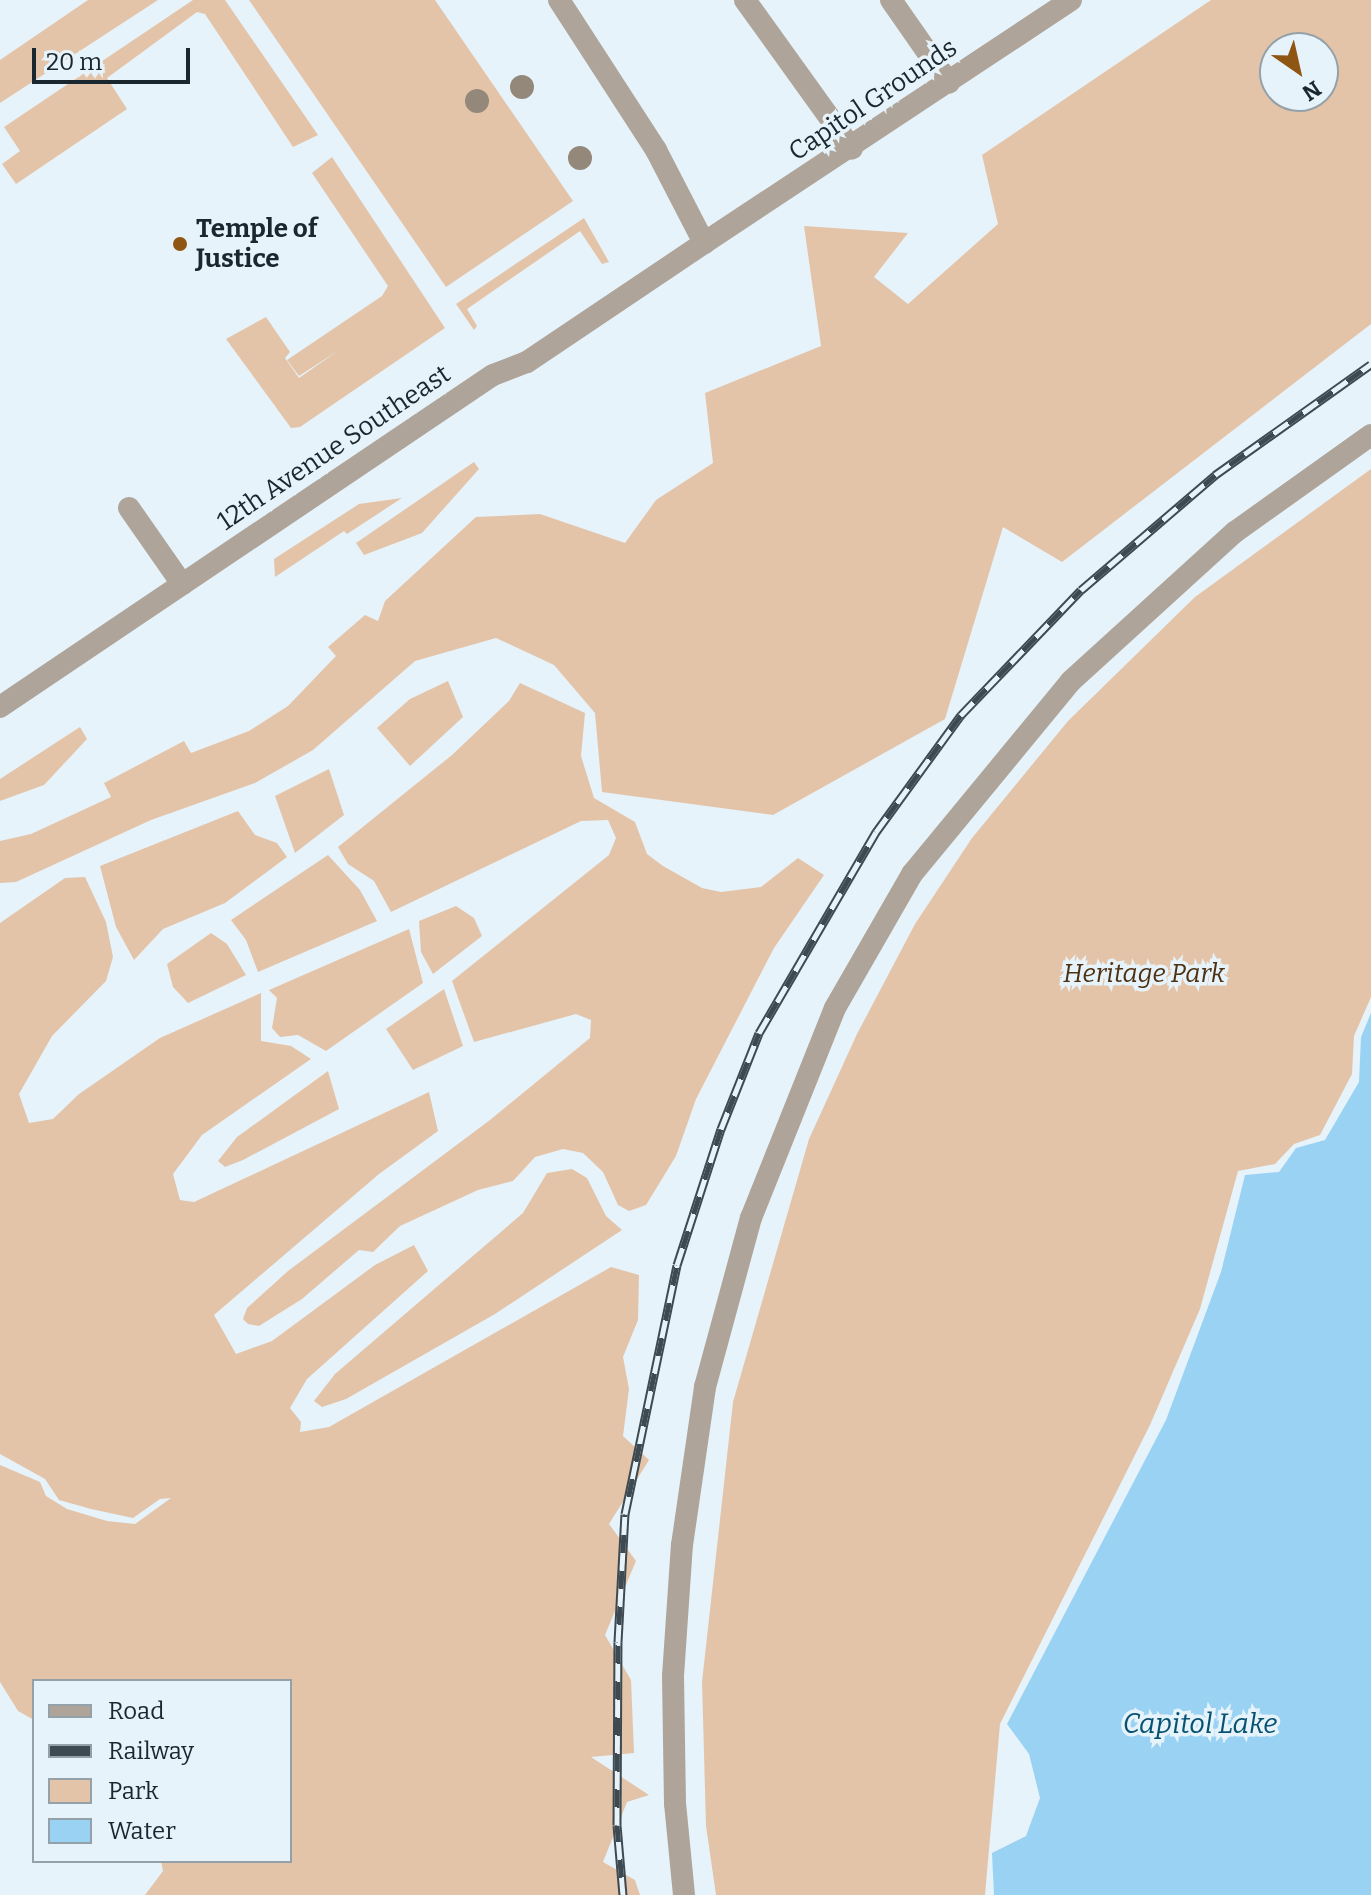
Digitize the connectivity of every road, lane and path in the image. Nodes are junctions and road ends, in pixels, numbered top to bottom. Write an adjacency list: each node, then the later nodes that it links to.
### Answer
1 (559, 0): 7 (street)
2 (745, 0): 6 (street)
3 (891, 0): 5 (street)
4 (1071, 0): 5 (street, Capitol Grounds)
5 (949, 83): 6 (street, Capitol Grounds)
6 (852, 149): 7 (street, Capitol Grounds)
7 (704, 243): 10 (street, 12th Avenue Southeast)
8 (1371, 435): 12 (street)
9 (129, 508): 10 (street)
10 (182, 584): 11 (street, 12th Avenue Southeast)
11 (0, 707)
12 (684, 1895)

